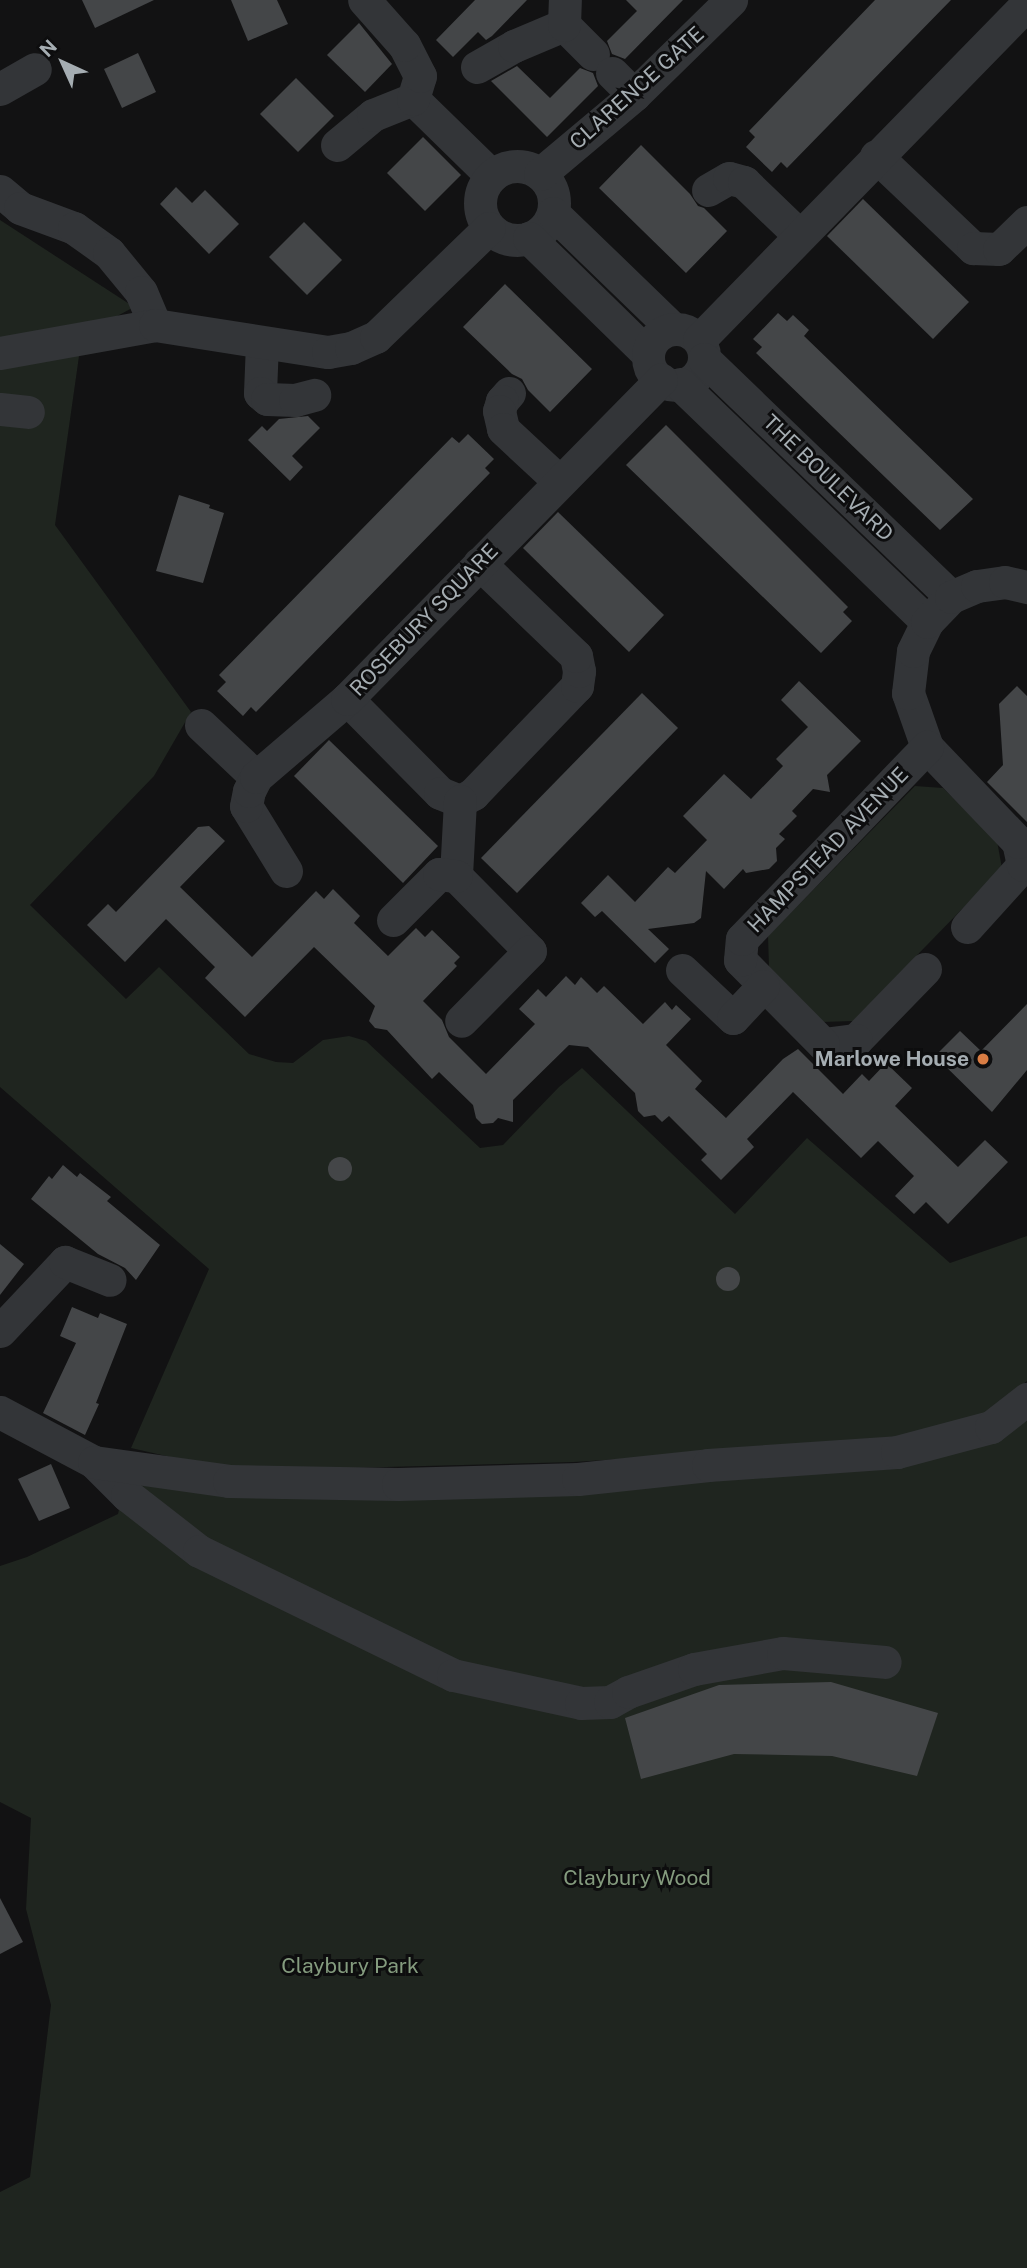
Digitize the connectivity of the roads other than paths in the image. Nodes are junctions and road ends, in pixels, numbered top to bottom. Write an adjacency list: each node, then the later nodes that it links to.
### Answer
1 (364, 0): 9 (street)
2 (731, 0): 7 (street, CLARENCE GATE)
3 (565, 13): 5 (street); 7 (street)
4 (1021, 21): 11 (street)
5 (477, 67)
6 (35, 69): 8 (street)
7 (613, 74): 12 (street, CLARENCE GATE)
8 (0, 89)
9 (412, 99): 10 (street); 13 (street)
10 (337, 145)
11 (876, 156): 17 (street); 19 (street)
12 (540, 174): 13 (street); 16 (street)
13 (492, 176): 18 (street)
14 (708, 190): 19 (street)
15 (0, 191): 21 (street)
16 (553, 213): 20 (street); 23 (street, THE BOULEVARD)
17 (1027, 222)
18 (489, 228): 20 (street); 22 (street)
19 (799, 235): 23 (street)
20 (529, 238): 25 (street, THE BOULEVARD)
21 (155, 325): 22 (street); 24 (street)
22 (262, 343): 27 (street)
23 (692, 343): 25 (street); 25 (street); 31 (street, THE BOULEVARD)
24 (0, 353)
25 (663, 373): 28 (street, ROSEBURY SQUARE); 32 (street, THE BOULEVARD)
26 (509, 393): 28 (street)
27 (314, 395)
28 (559, 481): 29 (street, ROSEBURY SQUARE)
29 (479, 563): 33 (street, ROSEBURY SQUARE); 37 (street)
30 (1027, 587): 31 (street)
31 (951, 597): 32 (street)
32 (927, 622): 35 (street)
33 (347, 699): 36 (street, ROSEBURY SQUARE); 37 (street)
34 (201, 725): 36 (street)
35 (927, 747): 38 (street); 45 (street, HAMPSTEAD AVENUE)
36 (256, 777): 39 (street)
37 (460, 801): 40 (street)
38 (1025, 865): 42 (street)
39 (286, 871)
40 (456, 876): 41 (street); 46 (street)
41 (393, 920)
42 (967, 927)
43 (925, 969): 45 (street, HAMPSTEAD AVENUE)
44 (682, 970): 45 (street)
45 (763, 986)
46 (461, 1021)
47 (110, 1280): 48 (street)
48 (0, 1331)
49 (1027, 1399): 51 (street)
50 (0, 1412): 51 (street)
51 (94, 1462): 52 (street)
52 (884, 1662)

